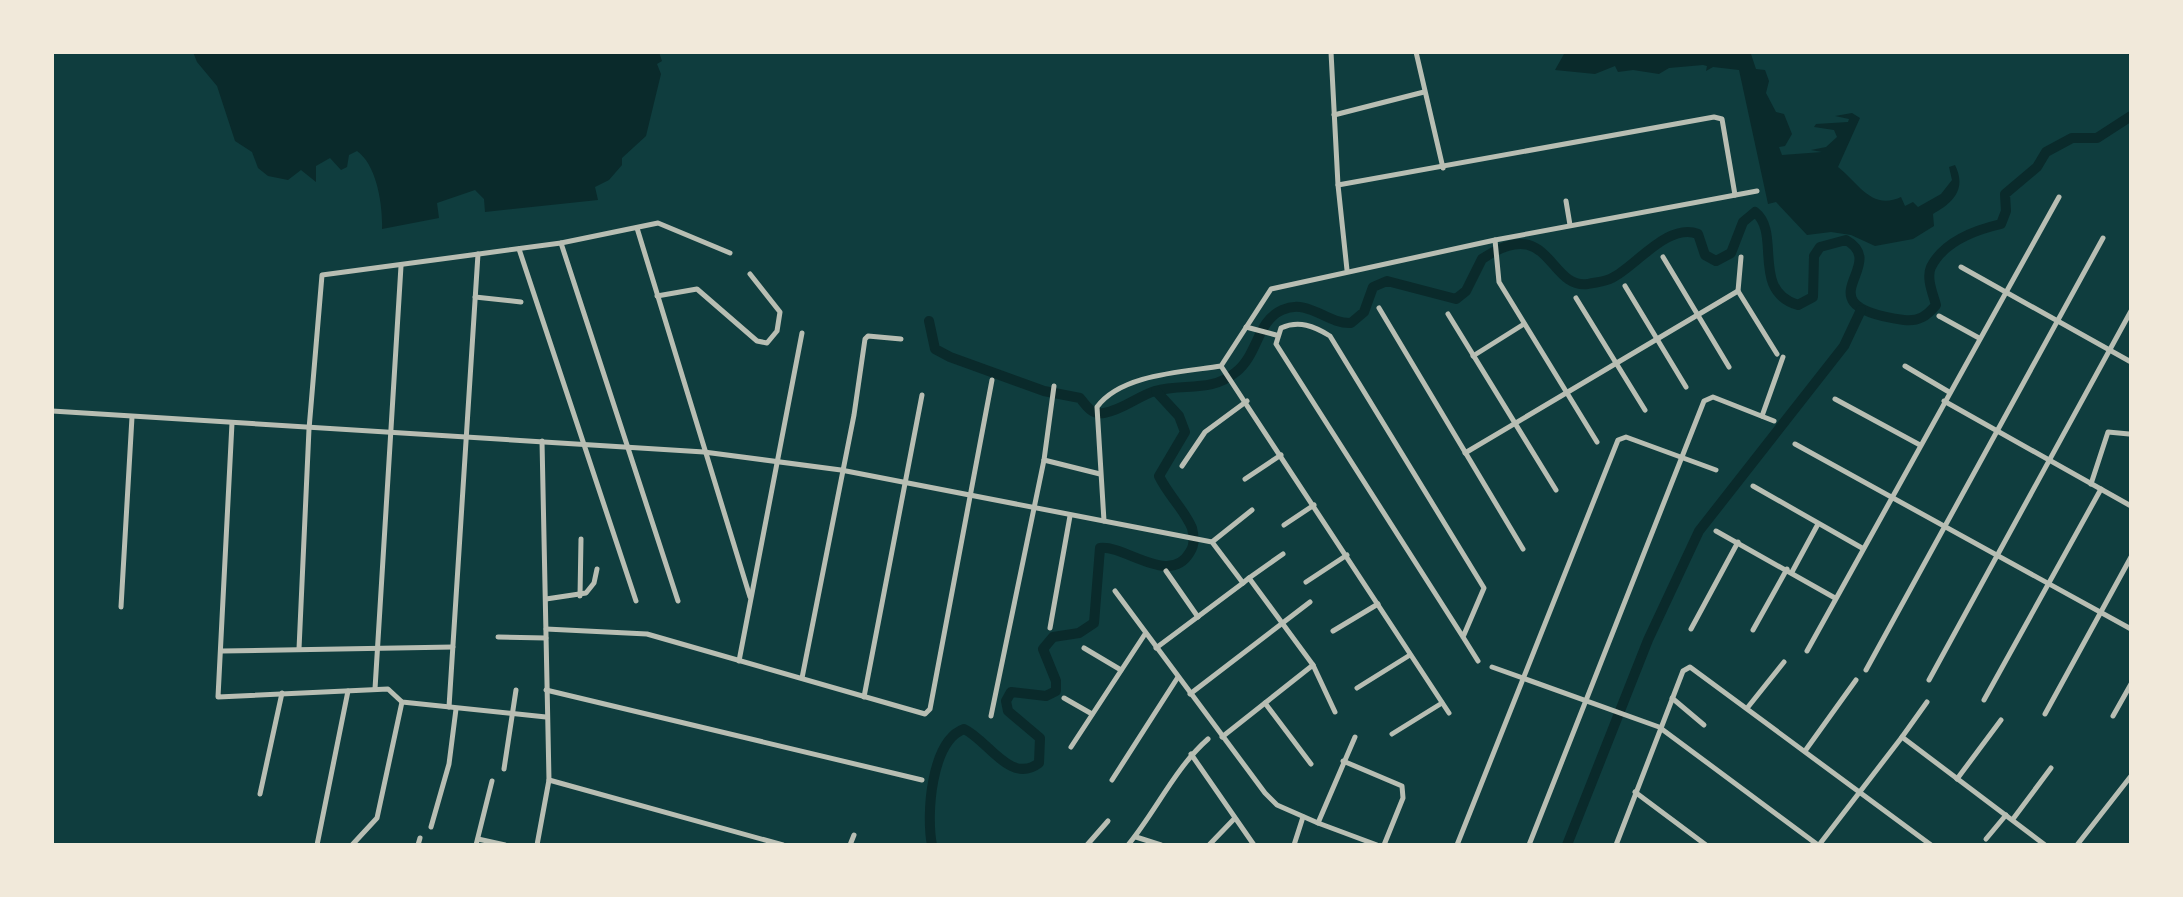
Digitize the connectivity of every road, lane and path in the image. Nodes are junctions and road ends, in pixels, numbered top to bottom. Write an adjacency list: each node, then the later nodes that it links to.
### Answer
1 (1331, 52): 4 (street)
2 (1417, 52): 3 (street)
3 (1424, 92): 4 (street); 5 (street)
4 (1334, 115): 6 (street)
5 (1443, 168): 6 (street); 8 (street)
6 (1338, 185): 23 (street)
7 (1757, 191): 8 (street)
8 (1735, 195): 11 (street)
9 (2059, 197): 27 (street)
10 (1566, 201): 11 (street)
11 (1570, 225): 14 (street)
12 (637, 228): 15 (street); 17 (street); 28 (street)
13 (2103, 238): 37 (street)
14 (1496, 242): 23 (street); 38 (street)
15 (561, 243): 16 (street); 78 (street)
16 (519, 249): 18 (street); 76 (street)
17 (730, 253)
18 (478, 254): 21 (street); 29 (street)
19 (1663, 257): 35 (street)
20 (1741, 257): 26 (street)
21 (401, 266): 68 (street); 70 (street)
22 (1961, 267): 27 (street)
23 (1347, 270): 39 (street)
24 (750, 274): 28 (street)
25 (1625, 286): 42 (street)
26 (1738, 291): 35 (street); 63 (street)
27 (2005, 292): 37 (street); 43 (street)
28 (657, 296): 79 (street)
29 (475, 297): 31 (street); 72 (street)
30 (1576, 298): 47 (street)
31 (521, 302)
32 (1379, 308): 80 (street)
33 (2131, 311): 45 (street)
34 (1448, 314): 46 (street)
35 (1697, 314): 42 (street); 50 (street)
36 (1939, 316): 43 (street)
37 (2057, 320): 45 (street); 69 (street)
38 (1524, 324): 46 (street); 56 (street)
39 (1246, 327): 41 (street); 51 (street)
40 (802, 333): 85 (street)
41 (1276, 335): 145 (street); 145 (street)
42 (1656, 338): 47 (street); 54 (street)
43 (1979, 338): 55 (street)
44 (901, 339): 87 (street)
45 (2109, 350): 48 (street); 84 (street)
46 (1473, 356): 67 (street)
47 (1616, 362): 56 (street); 61 (street)
48 (2131, 362)
49 (1905, 366): 55 (street)
50 (1729, 367)
51 (1226, 371): 59 (street); 89 (street)
52 (992, 380): 96 (street)
53 (1054, 386): 83 (street)
54 (1686, 387)
55 (1949, 392): 60 (street)
56 (1566, 393): 67 (street); 74 (street)
57 (922, 395): 91 (street)
58 (1835, 399): 77 (street)
59 (1247, 401): 81 (street); 86 (street)
60 (1944, 401): 69 (street); 77 (street)
61 (1645, 410)
62 (52, 411): 64 (street)
63 (1762, 416): 65 (street); 82 (street)
64 (132, 417): 66 (street); 133 (street)
65 (1774, 421)
66 (232, 423): 68 (street); 152 (street)
67 (1515, 423): 80 (street); 95 (street)
68 (309, 429): 70 (street); 151 (street)
69 (1997, 430): 84 (street); 106 (street)
70 (389, 433): 72 (street); 147 (street)
71 (2129, 434): 92 (street)
72 (464, 435): 73 (street); 148 (street)
73 (542, 441): 76 (street); 128 (street)
74 (1597, 442)
75 (1795, 444): 97 (street)
76 (585, 445): 78 (street); 129 (street)
77 (1920, 445): 97 (street)
78 (629, 447): 79 (street); 130 (street)
79 (704, 452): 85 (street); 126 (street)
80 (1465, 453): 112 (street)
81 (1281, 455): 90 (street); 98 (street)
82 (1682, 457): 88 (street); 164 (street); 178 (street)
83 (1044, 460): 89 (street); 100 (street)
84 (2049, 460): 92 (street); 115 (street)
85 (780, 461): 87 (street); 126 (street)
86 (1182, 466)
87 (841, 470): 91 (street); 163 (street)
88 (1716, 470)
89 (1100, 474): 103 (street)
90 (1245, 479)
91 (905, 484): 96 (street); 175 (street)
92 (2091, 484): 94 (street)
93 (1753, 486): 104 (street)
94 (2101, 489): 99 (street); 123 (street)
95 (1556, 490)
96 (969, 496): 100 (street); 175 (street)
97 (1890, 497): 106 (street); 111 (street)
98 (1314, 505): 105 (street); 114 (street)
99 (2131, 506)
100 (1035, 509): 102 (street); 191 (street)
101 (1252, 510): 109 (street)
102 (1070, 516): 103 (street); 137 (street)
103 (1104, 521): 109 (street)
104 (1818, 524): 111 (street); 119 (street)
105 (1284, 525)
106 (1944, 527): 115 (street); 161 (street)
107 (1716, 531): 110 (street)
108 (581, 539): 125 (street)
109 (1212, 542): 122 (street)
110 (1738, 542): 119 (street); 139 (street)
111 (1862, 548): 127 (street)
112 (1523, 549)
113 (1283, 554): 120 (street)
114 (1347, 555): 121 (street); 132 (street)
115 (1997, 556): 123 (street); 166 (street)
116 (2131, 557): 134 (street)
117 (597, 569): 125 (street)
118 (1166, 571): 135 (street)
119 (1789, 571): 127 (street); 141 (street)
120 (1249, 578): 122 (street); 136 (street)
121 (1306, 582)
122 (1243, 583): 135 (street)
123 (2049, 585): 134 (street); 179 (street)
124 (1115, 591): 143 (street)
125 (580, 596): 128 (street)
126 (750, 597): 155 (street)
127 (1835, 598): 153 (street)
128 (546, 599): 138 (street)
129 (636, 601)
130 (678, 601)
131 (1310, 602): 136 (street)
132 (1378, 604): 142 (street); 154 (street)
133 (121, 607)
134 (2101, 612): 140 (street); 189 (street)
135 (1198, 617): 150 (street)
136 (1282, 622): 158 (street); 174 (street)
137 (1050, 628)
138 (546, 629): 146 (street); 155 (street)
139 (1691, 629)
140 (2131, 629)
141 (1753, 630)
142 (1333, 631)
143 (1145, 634): 150 (street); 160 (street)
144 (498, 637): 146 (street)
145 (1463, 637): 156 (street)
146 (546, 638): 171 (street)
147 (376, 646): 148 (street); 151 (street); 169 (street)
148 (453, 647): 185 (street)
149 (1084, 648): 160 (street)
150 (1156, 648): 162 (street)
151 (299, 649): 152 (street)
152 (221, 651): 173 (street)
153 (1807, 651)
154 (1410, 655): 168 (street); 183 (street)
155 (739, 661): 163 (street)
156 (1478, 661)
157 (1784, 662): 184 (street)
158 (1313, 665): 182 (street); 186 (street)
159 (1492, 667): 164 (street)
160 (1121, 670): 188 (street)
161 (1866, 670)
162 (1178, 677): 174 (street); 213 (street)
163 (802, 678): 175 (street)
164 (1522, 678): 178 (street); 243 (street)
165 (1856, 680): 203 (street)
166 (1929, 680)
167 (2131, 684): 192 (street)
168 (1357, 688)
169 (375, 689): 172 (street); 180 (street)
170 (516, 690): 190 (street)
171 (546, 690): 193 (street); 212 (street)
172 (348, 691): 173 (street); 229 (street)
173 (282, 693): 217 (street)
174 (1190, 694): 198 (street)
175 (864, 697)
176 (1064, 698): 188 (street)
177 (1672, 698): 184 (street); 195 (street); 196 (street)
178 (1586, 700): 196 (street); 244 (street)
179 (1984, 700)
180 (402, 702): 185 (street); 230 (street)
181 (1927, 702): 200 (street)
182 (1265, 703): 198 (street); 206 (street)
183 (1442, 703): 187 (street); 197 (street)
184 (1748, 707): 203 (street)
185 (452, 708): 190 (street); 224 (street)
186 (1335, 712)
187 (1449, 713)
188 (1092, 714): 202 (street)
189 (2045, 714)
190 (513, 715): 193 (street); 208 (street)
191 (991, 716)
192 (2113, 716)
193 (546, 717): 211 (street)
194 (2001, 720): 210 (street)
195 (1704, 725)
196 (1659, 727): 215 (street); 247 (street)
197 (1392, 734)
198 (1222, 737): 219 (street)
199 (1355, 737): 205 (street)
200 (1902, 737): 210 (street); 216 (street)
201 (1208, 739): 204 (street)
202 (1071, 747)
203 (1805, 751): 216 (street)
204 (1191, 754): 220 (street); 226 (street)
205 (1343, 761): 223 (street); 242 (street)
206 (1311, 764)
207 (2051, 768): 221 (street)
208 (504, 769)
209 (2131, 776): 250 (street)
210 (1957, 779): 218 (street)
211 (549, 780): 232 (street); 233 (street)
212 (922, 780)
213 (1112, 780)
214 (492, 781): 228 (street)
215 (1635, 792): 245 (street); 246 (street)
216 (1860, 792): 247 (street); 248 (street)
217 (260, 794)
218 (2006, 815): 221 (street); 227 (street)
219 (1303, 817): 223 (street); 240 (street)
220 (1235, 818): 238 (street); 239 (street)
221 (2013, 819): 249 (street)
222 (1108, 821): 235 (street)
223 (1318, 823): 241 (street)
224 (431, 827)
225 (854, 835): 234 (street)
226 (1135, 837): 236 (street); 237 (street)
227 (1986, 839)
228 (477, 842): 231 (street)
229 (317, 845)
230 (352, 845)
231 (505, 845)
232 (537, 845)
233 (783, 845)
234 (850, 845)
235 (1087, 845)
236 (1128, 845)
237 (1161, 845)
238 (1209, 845)
239 (1254, 845)
240 (1294, 845)
241 (1377, 845)
242 (1384, 845)
243 (1457, 845)
244 (1529, 845)
245 (1616, 845)
246 (1706, 845)
247 (1819, 845)
248 (1931, 845)
249 (2045, 845)
250 (2077, 845)

